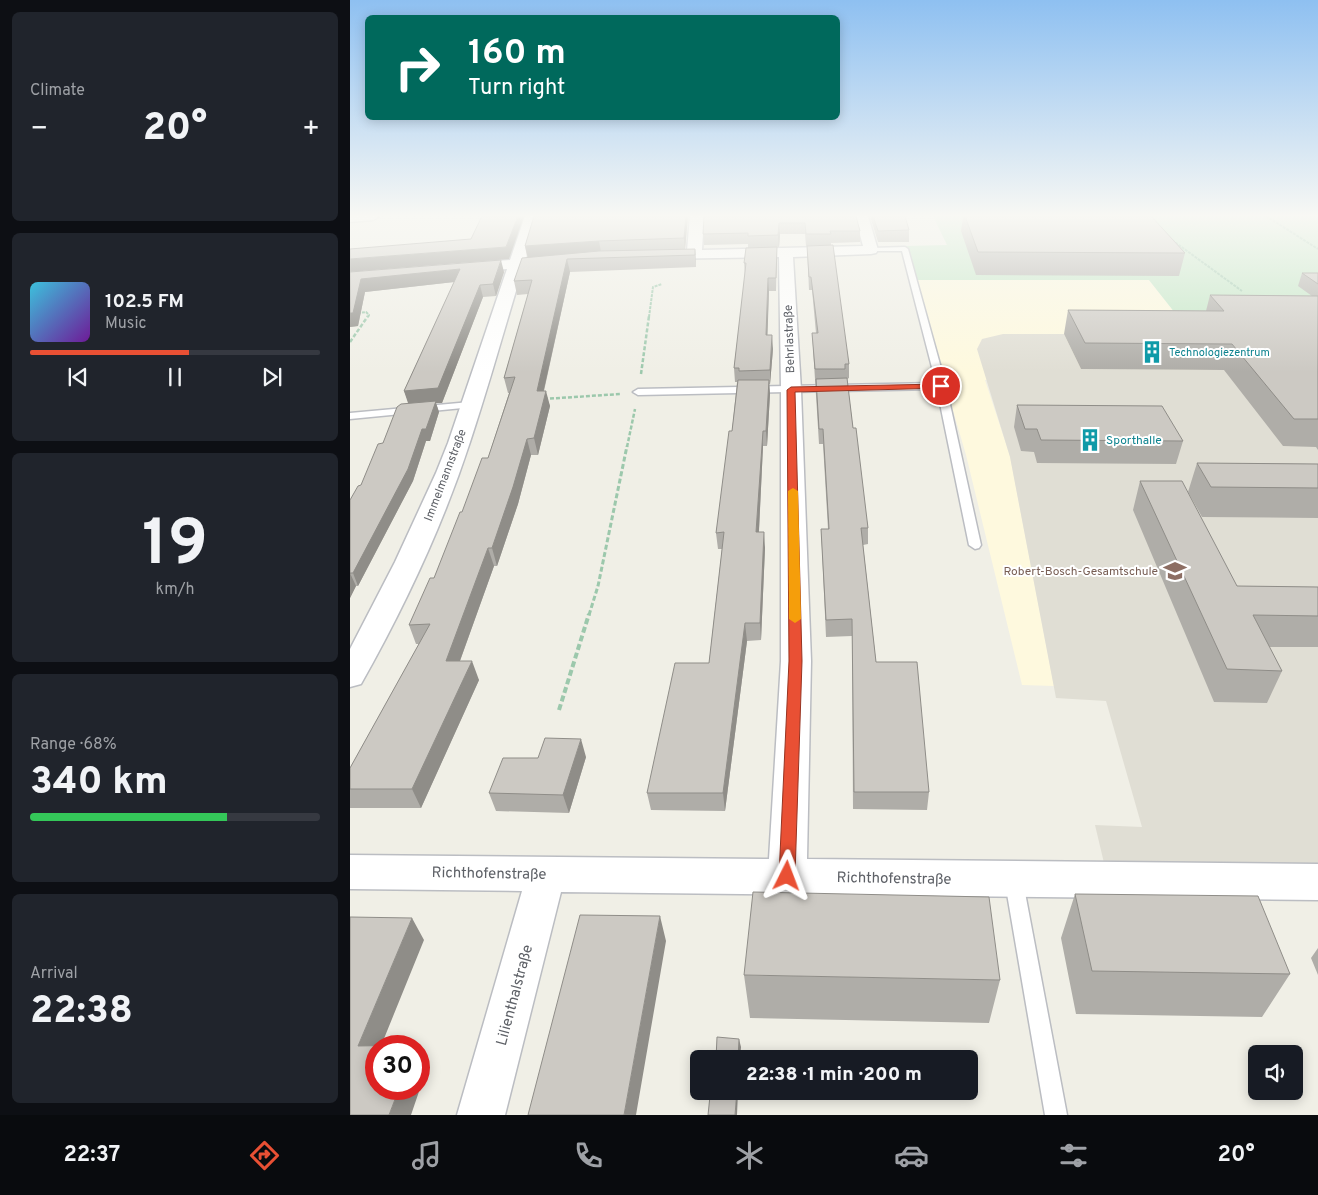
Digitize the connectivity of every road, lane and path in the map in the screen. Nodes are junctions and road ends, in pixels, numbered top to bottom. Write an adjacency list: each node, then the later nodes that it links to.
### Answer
1 (465, 268): 6 (street)
2 (515, 268): 15 (street, Immelmannstraße)
3 (787, 268): 12 (street, Behrlastraße)
4 (909, 268): 11 (lane)
5 (1211, 268): 8 (path)
6 (453, 269)
7 (662, 284): 13 (path)
8 (1242, 291)
9 (350, 314): 10 (path)
10 (350, 342)
11 (941, 386): 12 (lane); 17 (lane)
12 (791, 390): 13 (lane); 22 (street, Behrlastraße)
13 (638, 392): 14 (path); 19 (path)
14 (539, 400)
15 (470, 405): 16 (lane); 18 (street, Immelmannstraße)
16 (350, 416)
17 (975, 545)
18 (350, 676)
19 (559, 710)
20 (350, 872): 21 (street, Richthofenstraße)
21 (546, 874): 22 (street, Richthofenstraße); 25 (street, Lilienthalstraße)
22 (787, 876): 23 (street, Richthofenstraße)
23 (1013, 880): 24 (street, Richthofenstraße); 26 (lane)
24 (1318, 882)
25 (481, 1115)
26 (1056, 1115)

